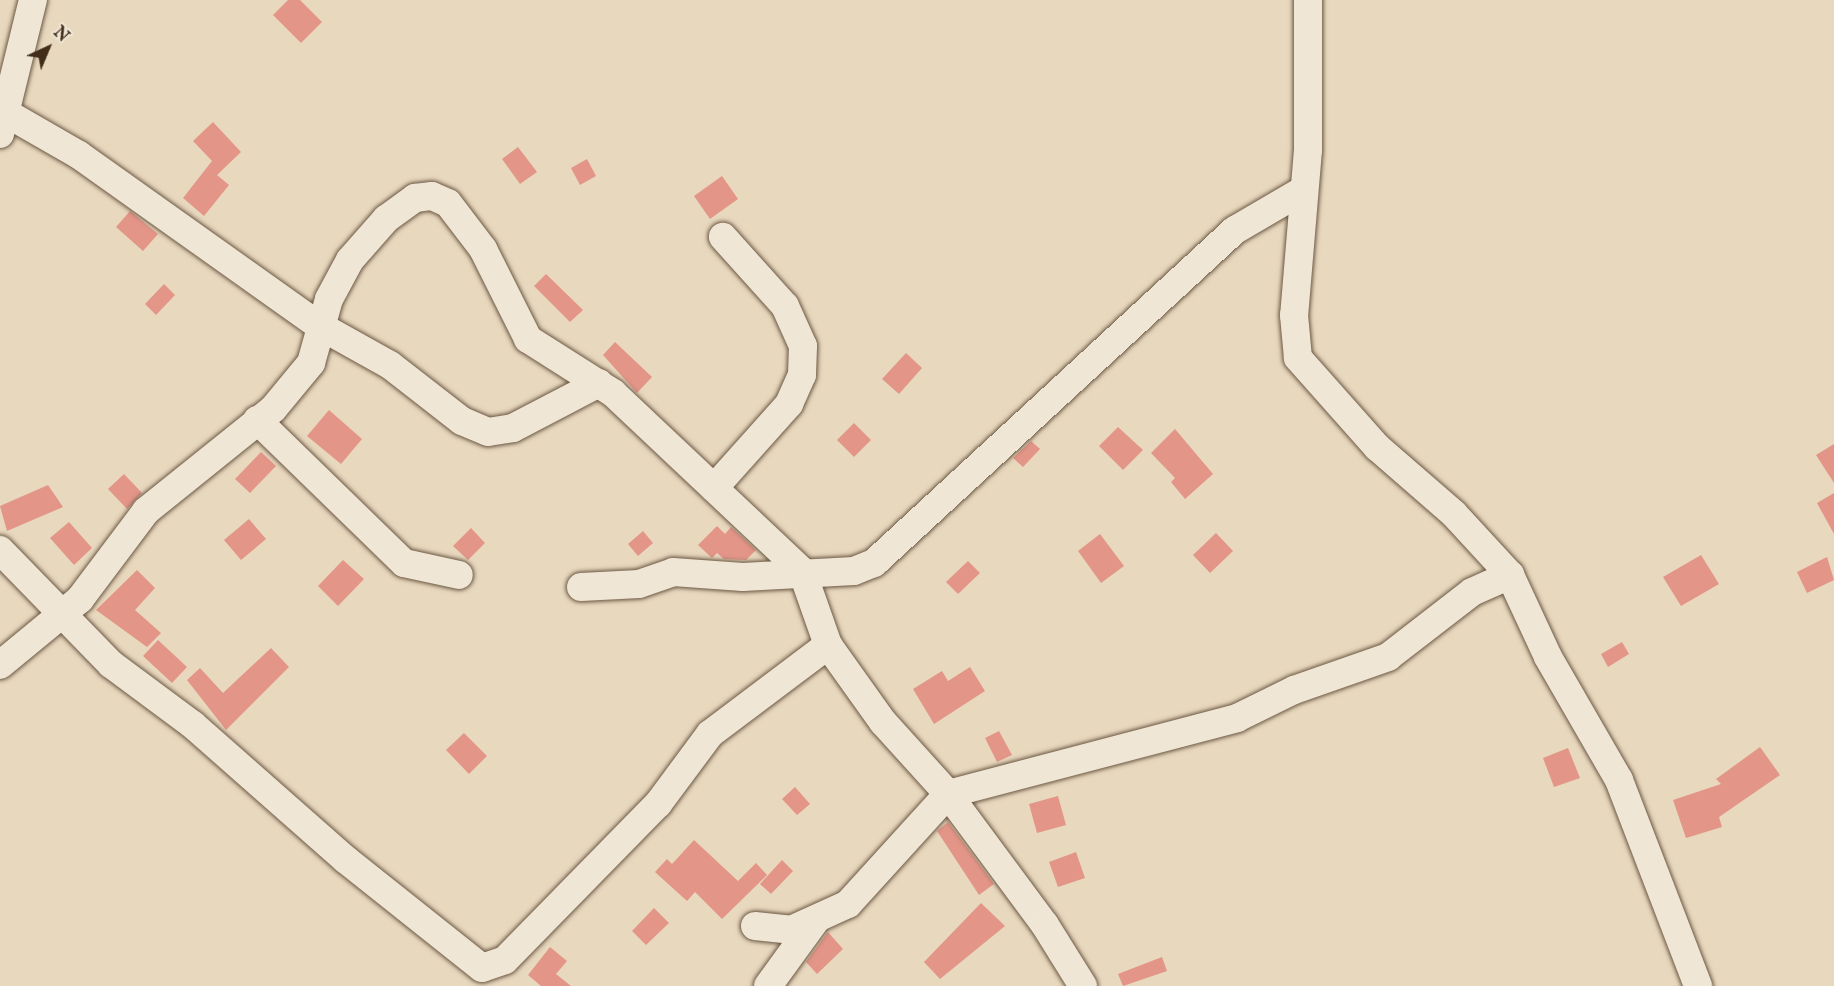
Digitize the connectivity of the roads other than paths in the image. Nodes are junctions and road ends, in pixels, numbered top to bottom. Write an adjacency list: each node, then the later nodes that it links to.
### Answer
1 (33, 0): 3 (street)
2 (1308, 0): 4 (street)
3 (3, 124): 6 (street)
4 (1300, 192): 11 (street); 13 (street)
5 (723, 237): 9 (street)
6 (320, 326): 7 (street); 7 (street); 8 (street)
7 (600, 383): 9 (street)
8 (258, 420): 12 (street); 15 (street)
9 (714, 488): 11 (street)
10 (0, 550): 15 (street)
11 (802, 571): 14 (street); 16 (street)
12 (459, 575)
13 (1510, 575): 18 (street); 23 (street)
14 (581, 587)
15 (62, 612): 16 (street); 17 (street)
16 (828, 645): 18 (street)
17 (0, 665)
18 (948, 794): 19 (street); 22 (street)
19 (817, 919): 20 (street); 21 (street)
20 (755, 926)
21 (768, 986)
22 (1083, 986)
23 (1698, 986)

